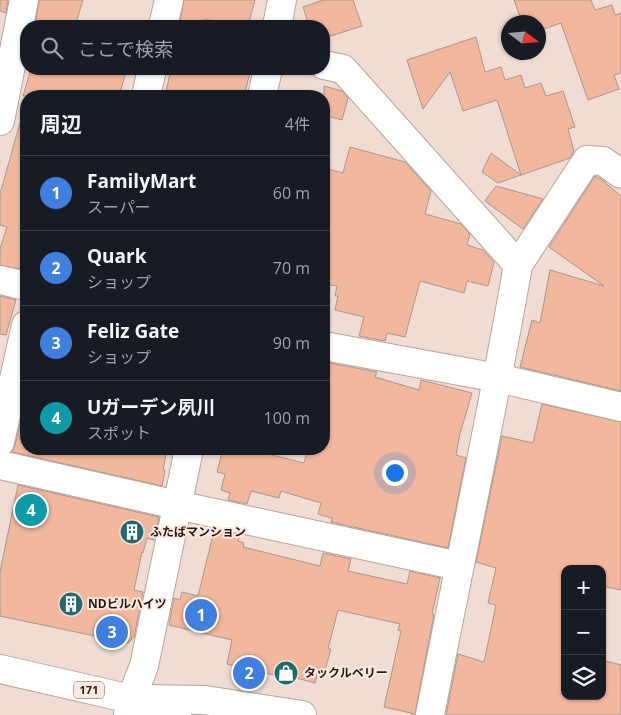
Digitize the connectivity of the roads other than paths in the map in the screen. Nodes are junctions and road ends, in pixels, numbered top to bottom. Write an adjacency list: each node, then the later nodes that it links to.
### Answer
1 (24, 0): 4 (main road)
2 (169, 0): 6 (main road)
3 (282, 0): 7 (main road)
4 (20, 20)
5 (20, 20): 13 (main road)
6 (164, 20)
7 (278, 20)
8 (330, 66): 15 (main road)
9 (151, 75): 11 (main road)
10 (267, 75): 12 (main road)
11 (147, 90)
12 (263, 90)
13 (0, 121)
14 (621, 174): 15 (main road)
15 (518, 265): 20 (main road)
16 (0, 280): 17 (main road)
17 (20, 285)
18 (330, 347): 20 (main road)
19 (20, 352): 22 (main road)
20 (498, 378): 21 (main road); 26 (main road)
21 (621, 407)
22 (0, 442)
23 (188, 455): 25 (main road)
24 (0, 465): 25 (main road)
25 (177, 505): 26 (main road); 28 (main road)
26 (459, 566): 31 (main road)
27 (0, 669): 28 (main road, 171)
28 (129, 707): 29 (main road, 171); 30 (main road)
29 (177, 715)
30 (302, 715)
31 (430, 715)

